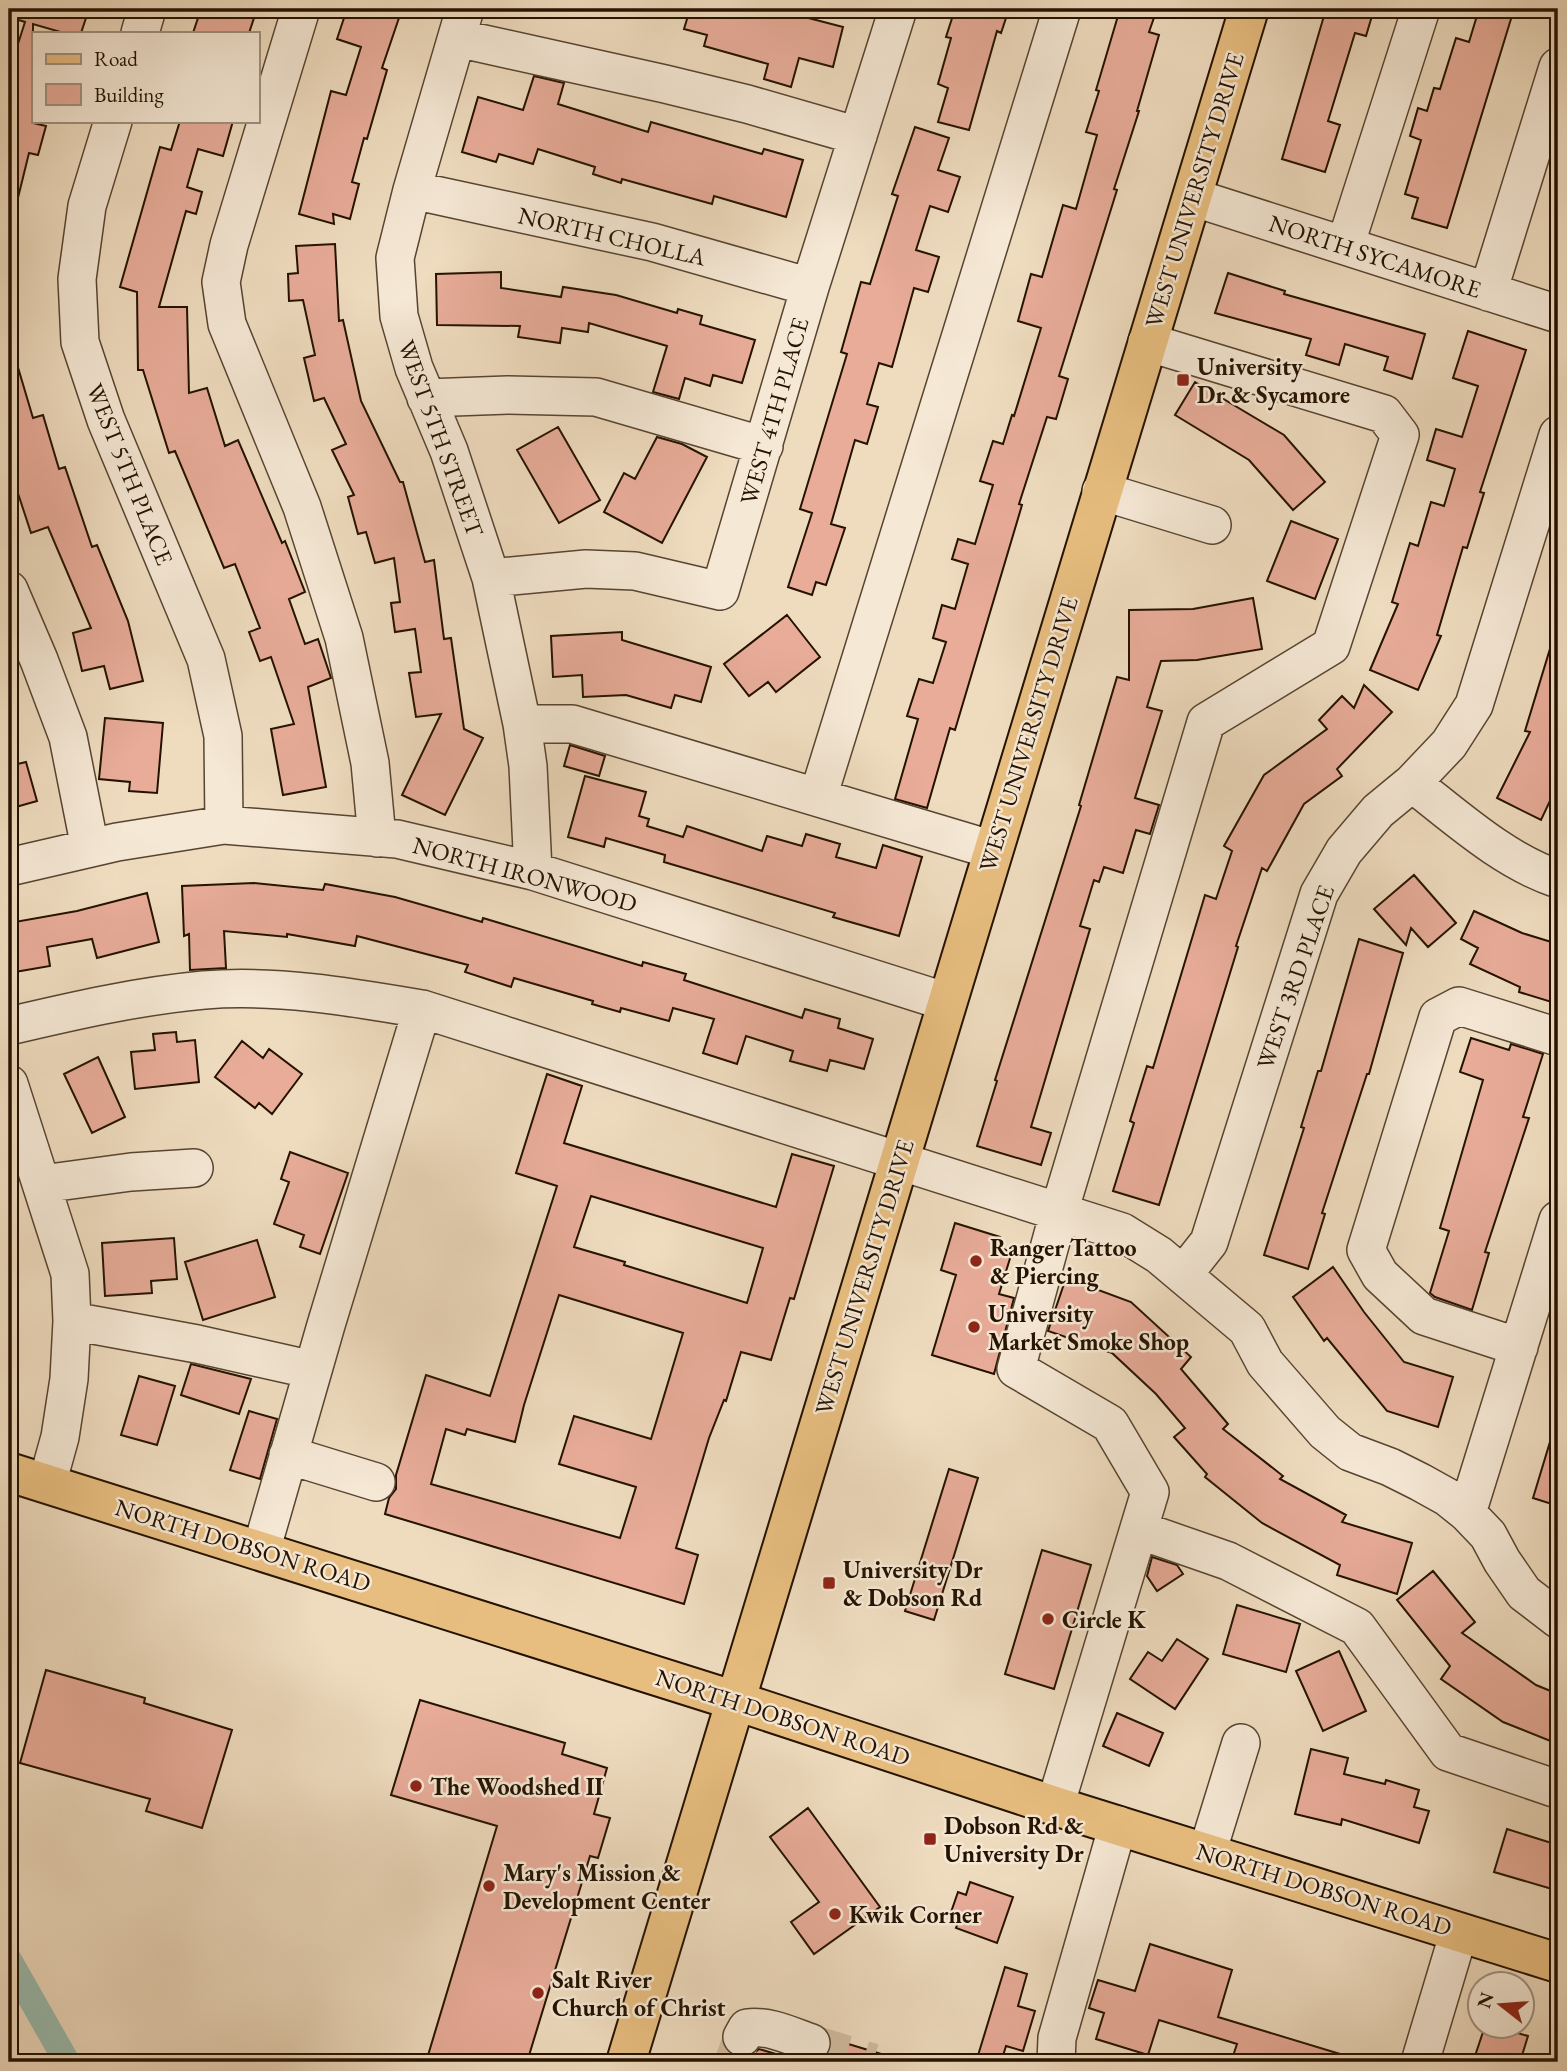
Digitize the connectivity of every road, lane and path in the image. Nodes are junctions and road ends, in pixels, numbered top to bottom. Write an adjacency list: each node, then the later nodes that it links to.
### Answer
1 (147, 9): 8 (street)
2 (301, 9): 30 (street)
3 (898, 9): 11 (street, WEST 4TH PLACE)
4 (1062, 9): 28 (street)
5 (1249, 9): 13 (main road, WEST UNIVERSITY DRIVE)
6 (1421, 9): 14 (street)
7 (461, 24): 11 (street); 12 (street, WEST 5TH STREET)
8 (139, 32)
9 (1558, 67): 16 (street)
10 (113, 122): 29 (street, WEST 5TH PLACE)
11 (858, 136): 15 (street, WEST 4TH PLACE)
12 (412, 190): 15 (street, NORTH CHOLLA); 19 (street, WEST 5TH STREET)
13 (1192, 197): 14 (street, NORTH SYCAMORE); 18 (main road, WEST UNIVERSITY DRIVE)
14 (1345, 246): 16 (street, NORTH SYCAMORE)
15 (810, 287): 21 (street, WEST 4TH PLACE)
16 (1488, 292): 17 (street, NORTH SYCAMORE)
17 (1558, 314)
18 (1147, 342): 22 (main road, WEST UNIVERSITY DRIVE); 44 (street)
19 (426, 398): 21 (street); 24 (street, WEST 5TH STREET)
20 (1558, 435): 27 (street, WEST 3RD PLACE)
21 (764, 446): 24 (street, WEST 4TH PLACE)
22 (1101, 491): 23 (street); 32 (main road, WEST UNIVERSITY DRIVE)
23 (1212, 525)
24 (491, 578): 26 (street, WEST 5TH STREET)
25 (9, 590): 31 (street)
26 (522, 724): 28 (street); 34 (street, WEST 5TH STREET)
27 (1412, 783): 35 (street); 46 (street, WEST 3RD PLACE)
28 (818, 797): 32 (street)
29 (224, 825): 30 (street, NORTH IRONWOOD); 31 (street, NORTH IRONWOOD)
30 (377, 838): 34 (street, NORTH IRONWOOD)
31 (90, 848): 33 (street, NORTH IRONWOOD)
32 (993, 850): 36 (main road, WEST UNIVERSITY DRIVE)
33 (9, 867)
34 (533, 872): 36 (street, NORTH IRONWOOD)
35 (1558, 879)
36 (947, 1002): 41 (main road, WEST UNIVERSITY DRIVE)
37 (422, 1009): 38 (street); 41 (street); 49 (street)
38 (9, 1026)
39 (1558, 1037): 48 (street)
40 (9, 1084): 43 (street)
41 (900, 1160): 44 (street); 58 (main road, WEST UNIVERSITY DRIVE)
42 (194, 1168): 43 (street)
43 (42, 1184): 47 (street)
44 (1059, 1212): 46 (street); 55 (street)
45 (1558, 1220): 48 (street)
46 (1183, 1275): 54 (street)
47 (72, 1321): 49 (street); 53 (street)
48 (1519, 1347): 54 (street)
49 (313, 1370): 50 (street)
50 (288, 1455): 52 (street); 56 (street)
51 (9, 1472): 53 (main road, NORTH DOBSON ROAD)
52 (376, 1482)
53 (47, 1484): 56 (main road, NORTH DOBSON ROAD)
54 (1467, 1513): 57 (street)
55 (1139, 1530): 60 (street); 61 (street)
56 (261, 1551): 58 (main road, NORTH DOBSON ROAD)
57 (1558, 1619)
58 (736, 1701): 61 (main road, NORTH DOBSON ROAD); 68 (main road, WEST UNIVERSITY DRIVE)
59 (1241, 1743): 63 (street)
60 (1558, 1785)
61 (1055, 1806): 62 (main road, NORTH DOBSON ROAD)
62 (1118, 1825): 63 (main road, NORTH DOBSON ROAD); 69 (street)
63 (1207, 1853): 64 (main road, NORTH DOBSON ROAD)
64 (1459, 1932): 65 (main road, NORTH DOBSON ROAD); 70 (street)
65 (1558, 1963)
66 (742, 2037): 67 (street)
67 (811, 2043)
68 (626, 2062)
69 (1056, 2062)
70 (1420, 2062)

